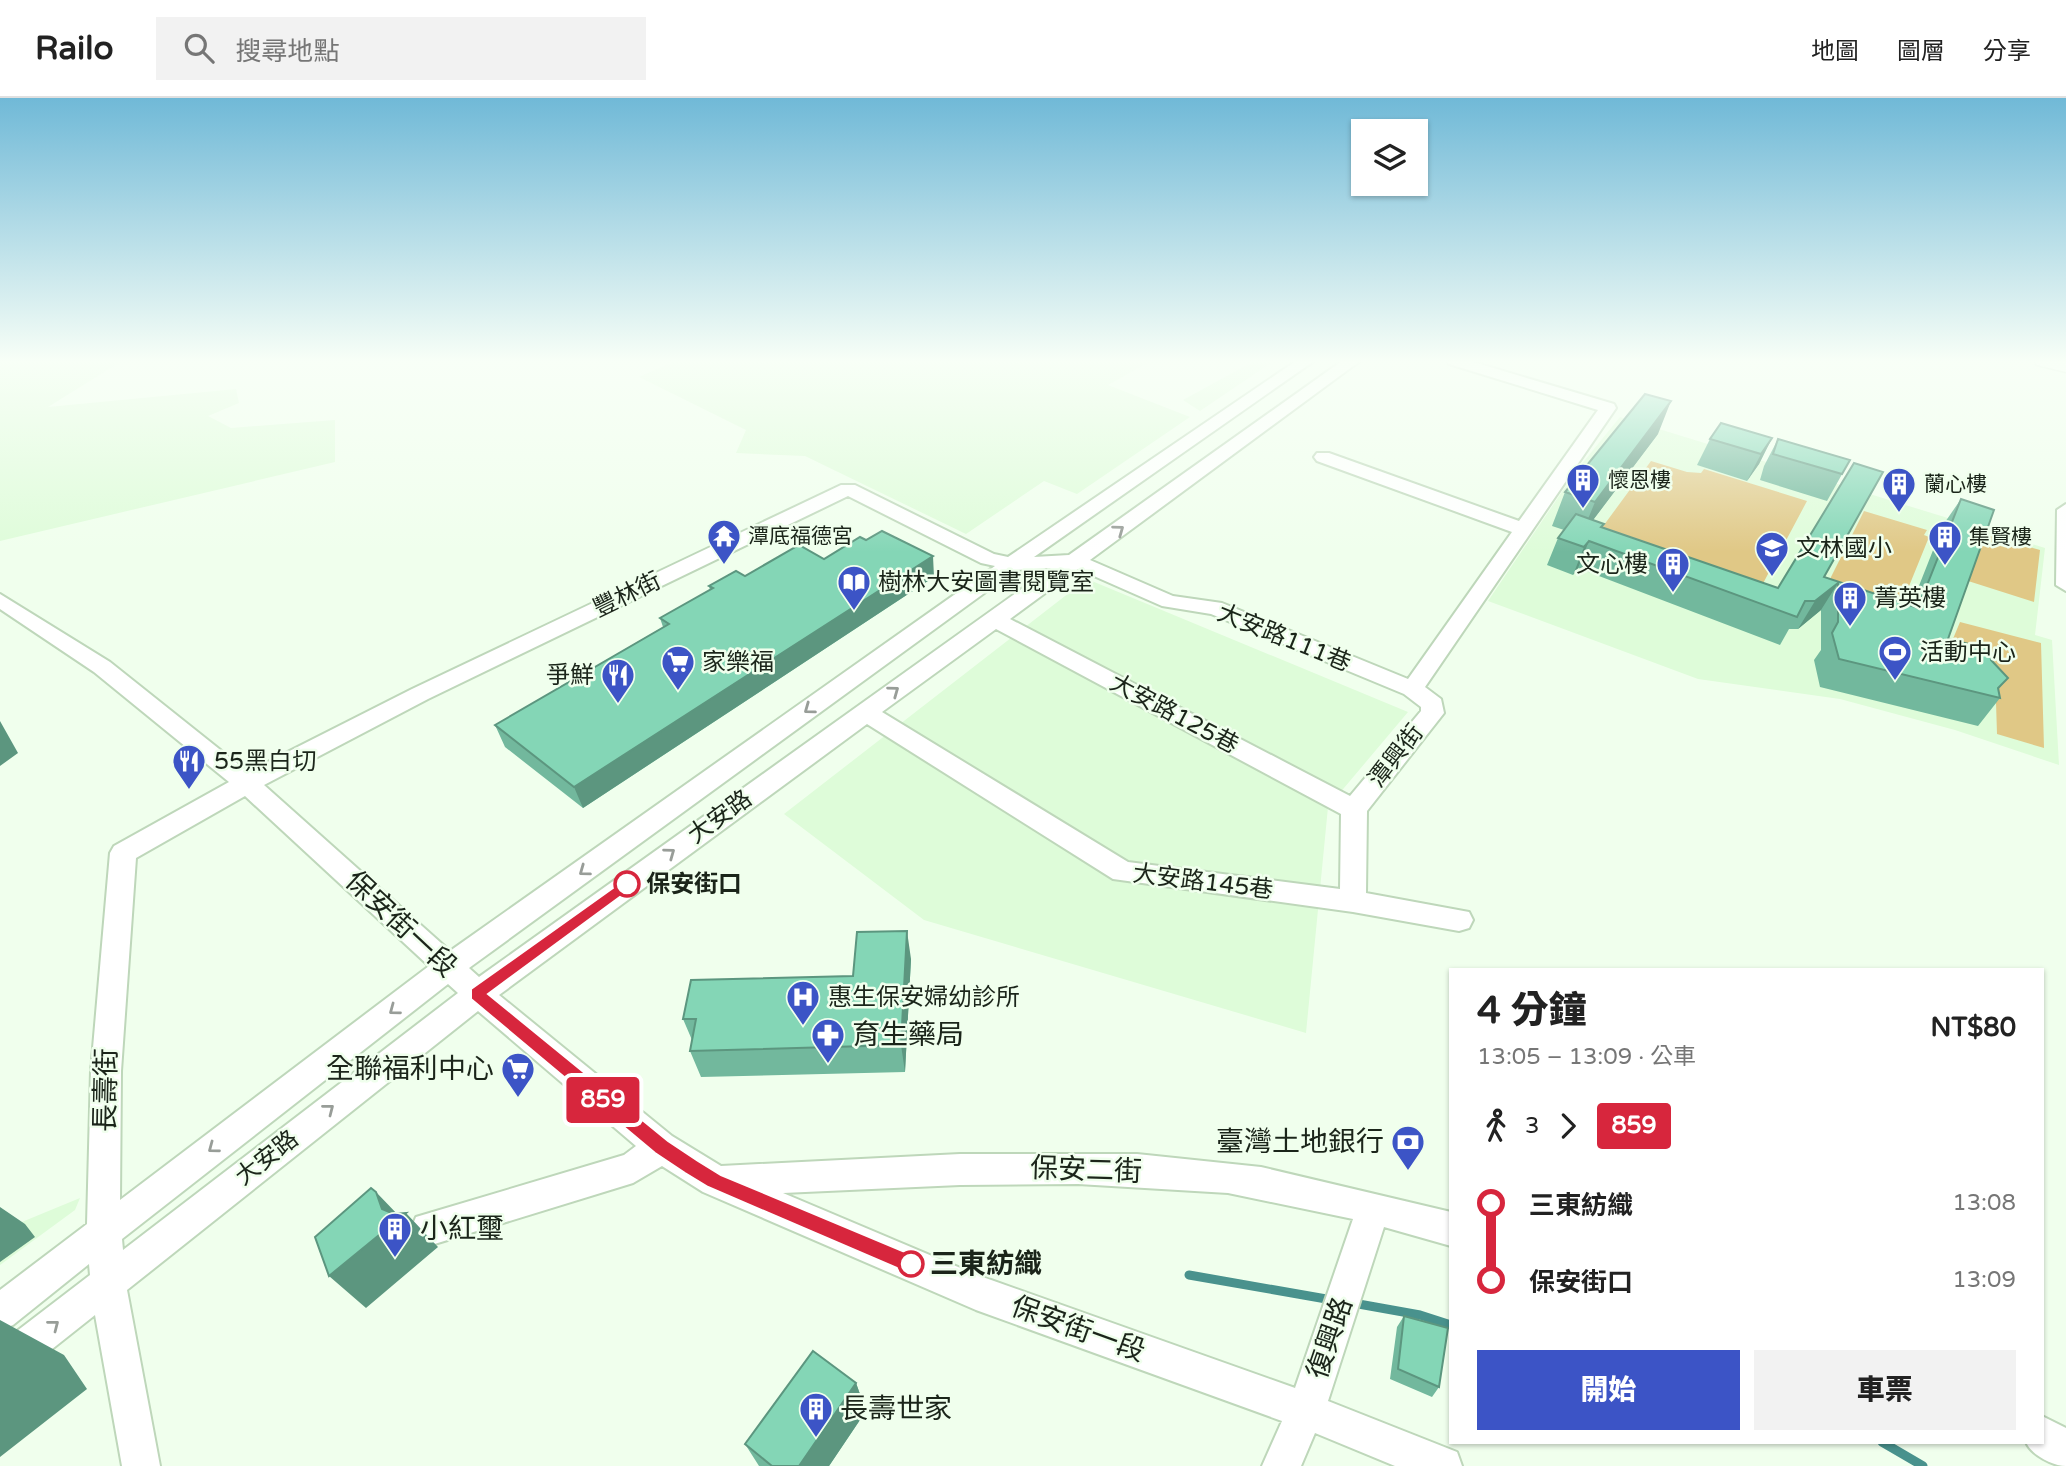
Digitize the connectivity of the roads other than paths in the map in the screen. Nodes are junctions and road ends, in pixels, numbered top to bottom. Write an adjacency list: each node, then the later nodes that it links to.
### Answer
1 (1213, 425): 8 (street, 大安路)
2 (1264, 425): 7 (street, 大安路, one-way to 2)
3 (1596, 425): 6 (street, 潭興街)
4 (1323, 457): 6 (street)
5 (2066, 510): 9 (street)
6 (1523, 529): 12 (street, 潭興街)
7 (1076, 561): 8 (street); 11 (street, 大安路); 12 (street, 大安路111巷)
8 (1011, 564): 14 (street, 豐林街); 18 (street, 大安路, one-way to 18)
9 (2066, 585)
10 (0, 600): 14 (street, 保安街一段)
11 (994, 619): 13 (street, 大安路, one-way to 11); 15 (street, 大安路125巷)
12 (1412, 689): 15 (street, 潭興街)
13 (865, 712): 16 (street, 大安路145巷); 19 (street, 大安路, one-way to 13)
14 (246, 783): 18 (street, 保安街一段); 25 (street, 長壽街)
15 (1353, 809): 16 (street, 潭興街)
16 (1353, 901): 17 (street, 大安路145巷)
17 (1459, 920)
18 (448, 968): 19 (street, 保安街一段); 25 (street, 大安路, one-way to 25)
19 (477, 994): 20 (street, 保安街一段); 26 (street, 大安路, one-way to 19)
20 (661, 1147): 21 (street, 保安街一段); 23 (street)
21 (715, 1181): 22 (street, 保安二街); 29 (street, 保安街一段)
22 (1374, 1208): 24 (street, 保安二街); 29 (street, 復興路)
23 (428, 1229)
24 (1449, 1229)
25 (105, 1231): 26 (street, 長壽街); 27 (street, 大安路)
26 (109, 1282): 28 (street, 大安路, one-way to 26); 32 (street, 長壽街)
27 (0, 1312)
28 (0, 1367)
29 (1306, 1411): 33 (street, 復興路); 34 (street, 保安街一段)
30 (2044, 1436): 31 (street)
31 (2066, 1450)
32 (141, 1466)
33 (1280, 1466)
34 (1443, 1466)

